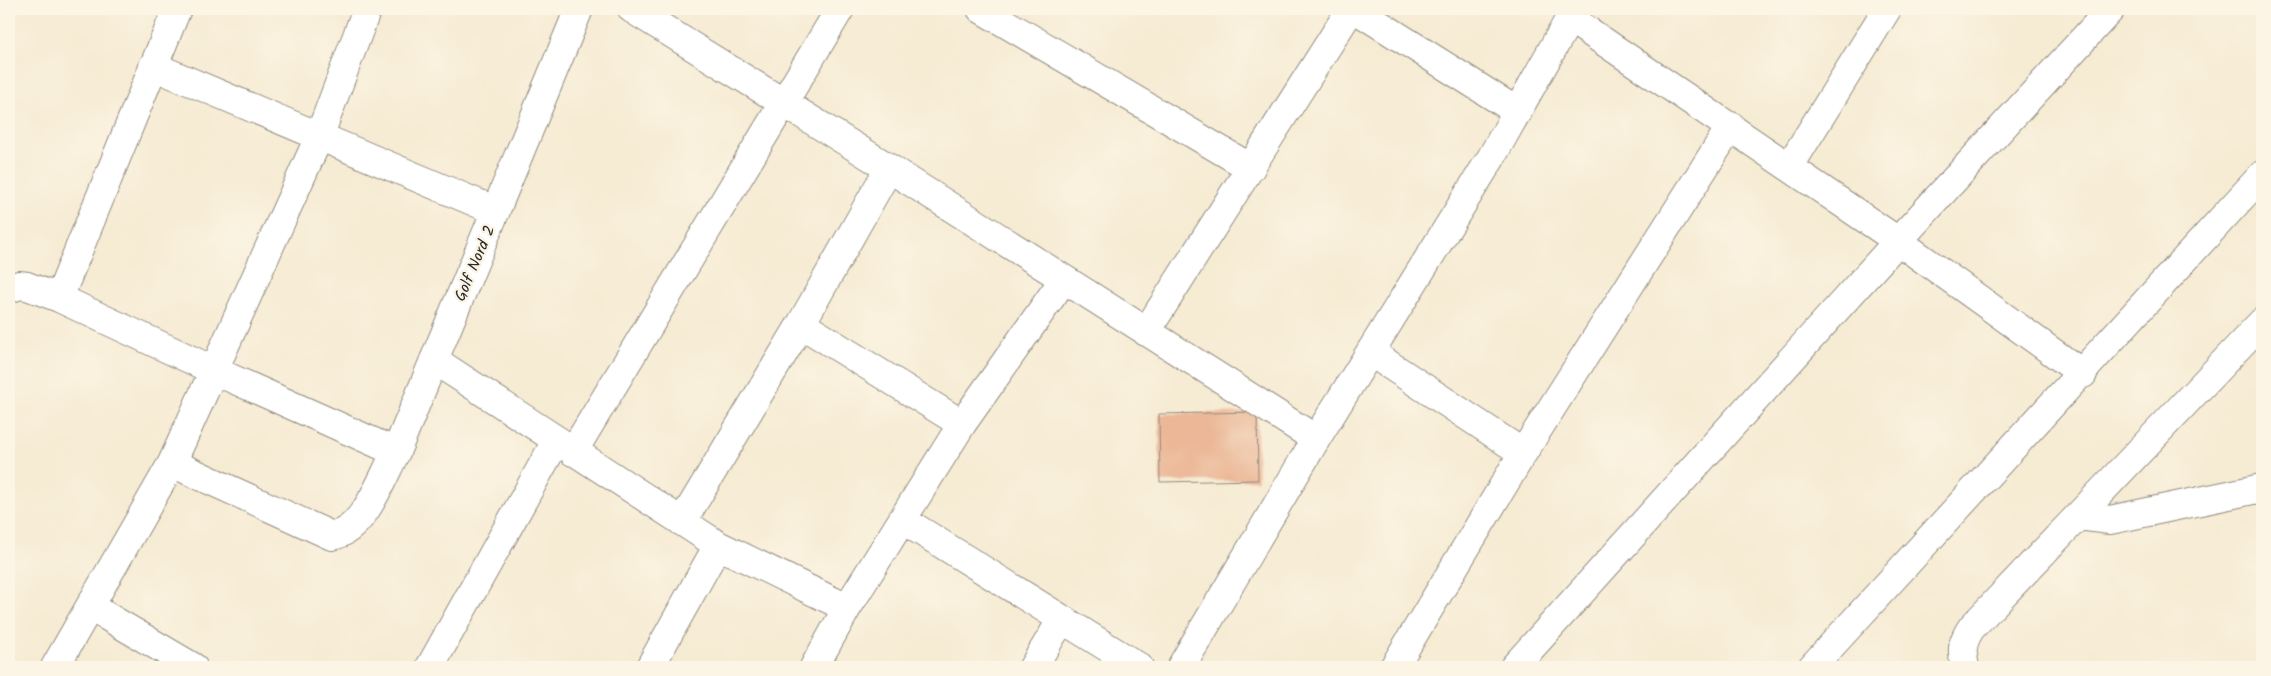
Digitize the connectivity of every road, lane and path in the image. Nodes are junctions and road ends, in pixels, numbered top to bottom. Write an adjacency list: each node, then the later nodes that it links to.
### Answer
1 (178, 9): 12 (street)
2 (367, 9): 16 (street)
3 (579, 9): 21 (street, Golf Nord 2)
4 (632, 9): 13 (street)
5 (840, 9): 13 (street)
6 (981, 9): 19 (street)
7 (1351, 9): 19 (street)
8 (1355, 9): 14 (street)
9 (1887, 9): 17 (street)
10 (2111, 9): 22 (street)
11 (1572, 13): 14 (street); 15 (street)
12 (153, 66): 16 (street); 25 (street)
13 (782, 104): 18 (street); 35 (street)
14 (1518, 112): 29 (street)
15 (1731, 126): 17 (street); 37 (street)
16 (319, 137): 21 (street); 31 (street)
17 (1789, 166): 22 (street)
18 (889, 168): 23 (street); 27 (street)
19 (1251, 168): 28 (street)
20 (2262, 175): 32 (street)
21 (496, 211): 30 (street, Golf Nord 2)
22 (1898, 242): 32 (street); 56 (street)
23 (1064, 279): 28 (street); 33 (street)
24 (9, 289): 25 (street)
25 (59, 298): 31 (street)
26 (2262, 322): 40 (street)
27 (801, 324): 33 (street); 42 (street)
28 (1146, 332): 34 (street)
29 (1370, 352): 34 (street); 37 (street)
30 (434, 360): 35 (street); 36 (street, Golf Nord 2)
31 (215, 371): 36 (street); 38 (street)
32 (2082, 374): 57 (street)
33 (962, 424): 41 (street)
34 (1316, 439): 54 (street)
35 (565, 446): 42 (street); 49 (street)
36 (396, 452): 38 (street, Golf Nord 2)
37 (1523, 453): 55 (street)
38 (172, 463): 44 (street)
39 (2262, 488): 40 (street)
40 (2078, 516): 58 (street)
41 (903, 520): 45 (street); 46 (street)
42 (682, 522): 43 (street)
43 (718, 545): 45 (street); 50 (street)
44 (91, 607): 47 (street); 48 (street)
45 (847, 608): 51 (street)
46 (1062, 618): 52 (street); 53 (street)
47 (55, 667)
48 (193, 667)
49 (430, 667)
50 (650, 667)
51 (814, 667)
52 (1033, 667)
53 (1139, 667)
54 (1181, 667)
55 (1394, 667)
56 (1514, 667)
57 (1812, 667)
58 (1965, 667)

